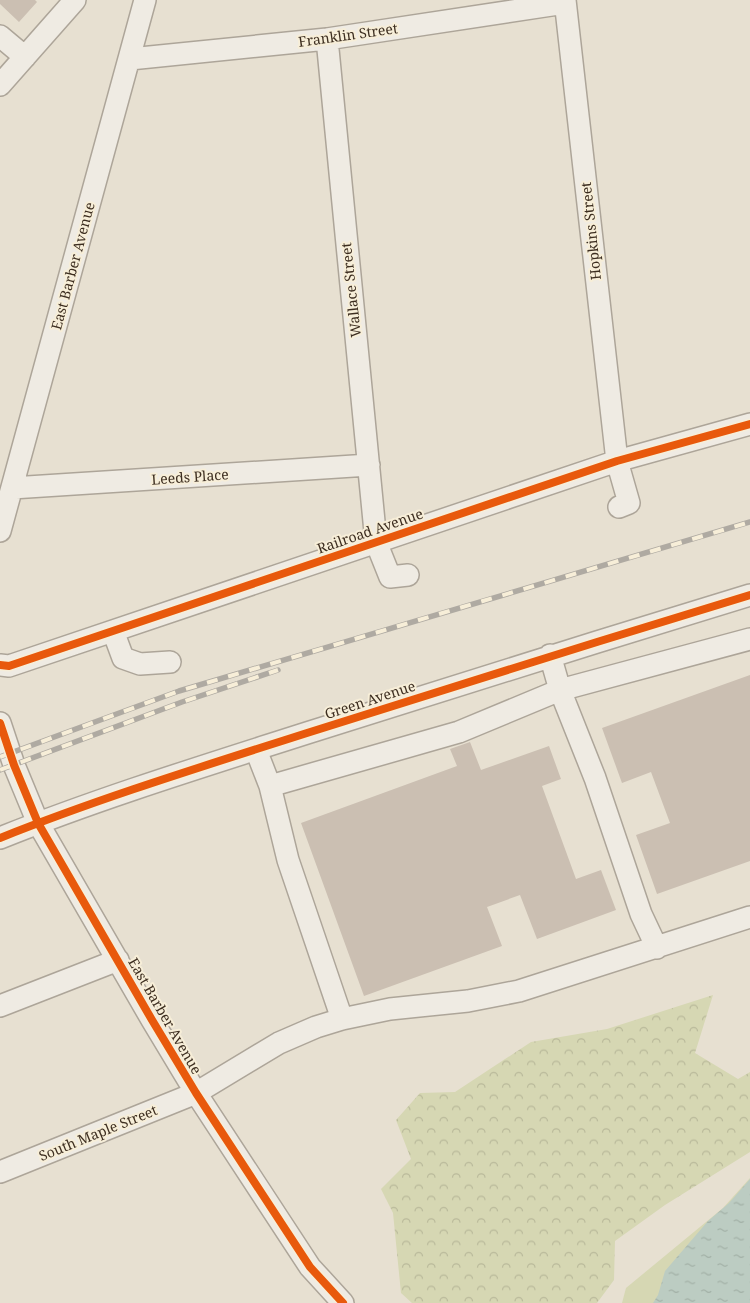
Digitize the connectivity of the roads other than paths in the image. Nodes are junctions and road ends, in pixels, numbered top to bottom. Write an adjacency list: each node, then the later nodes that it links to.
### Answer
1 (75, 0): 6 (street)
2 (145, 0): 7 (street, East Barber Avenue)
3 (565, 2): 5 (street, Franklin Street); 10 (street, Hopkins Street)
4 (0, 36): 6 (street)
5 (327, 39): 7 (street, Franklin Street); 11 (street, Wallace Street)
6 (25, 57): 8 (street)
7 (130, 59): 12 (street, East Barber Avenue)
8 (0, 85)
9 (750, 424): 10 (street, Railroad Avenue)
10 (617, 462): 13 (street, Hopkins Street); 15 (street, Railroad Avenue)
11 (369, 465): 12 (street, Leeds Place); 15 (street, Wallace Street)
12 (12, 488): 14 (street, East Barber Avenue)
13 (619, 507)
14 (0, 531)
15 (376, 542): 16 (street, Wallace Street); 18 (street, Railroad Avenue)
16 (408, 575)
17 (750, 595): 20 (street, Green Avenue)
18 (113, 631): 21 (street); 22 (street, Railroad Avenue)
19 (750, 639): 23 (street)
20 (550, 655): 23 (street); 25 (street, Green Avenue)
21 (170, 662)
22 (0, 665)
23 (560, 690): 26 (street); 30 (street)
24 (0, 723): 27 (street, East Barber Avenue)
25 (256, 750): 26 (street); 27 (street, Green Avenue)
26 (270, 786): 33 (street)
27 (38, 823): 28 (street, Green Avenue); 31 (street, East Barber Avenue)
28 (0, 838)
29 (750, 918): 30 (street, South Maple Street)
30 (658, 948): 33 (street, South Maple Street)
31 (118, 960): 32 (street); 34 (street, East Barber Avenue)
32 (0, 1006)
33 (342, 1019): 34 (street, South Maple Street)
34 (196, 1093): 35 (street, South Maple Street); 36 (street, East Barber Avenue)
35 (0, 1172)
36 (343, 1303)

